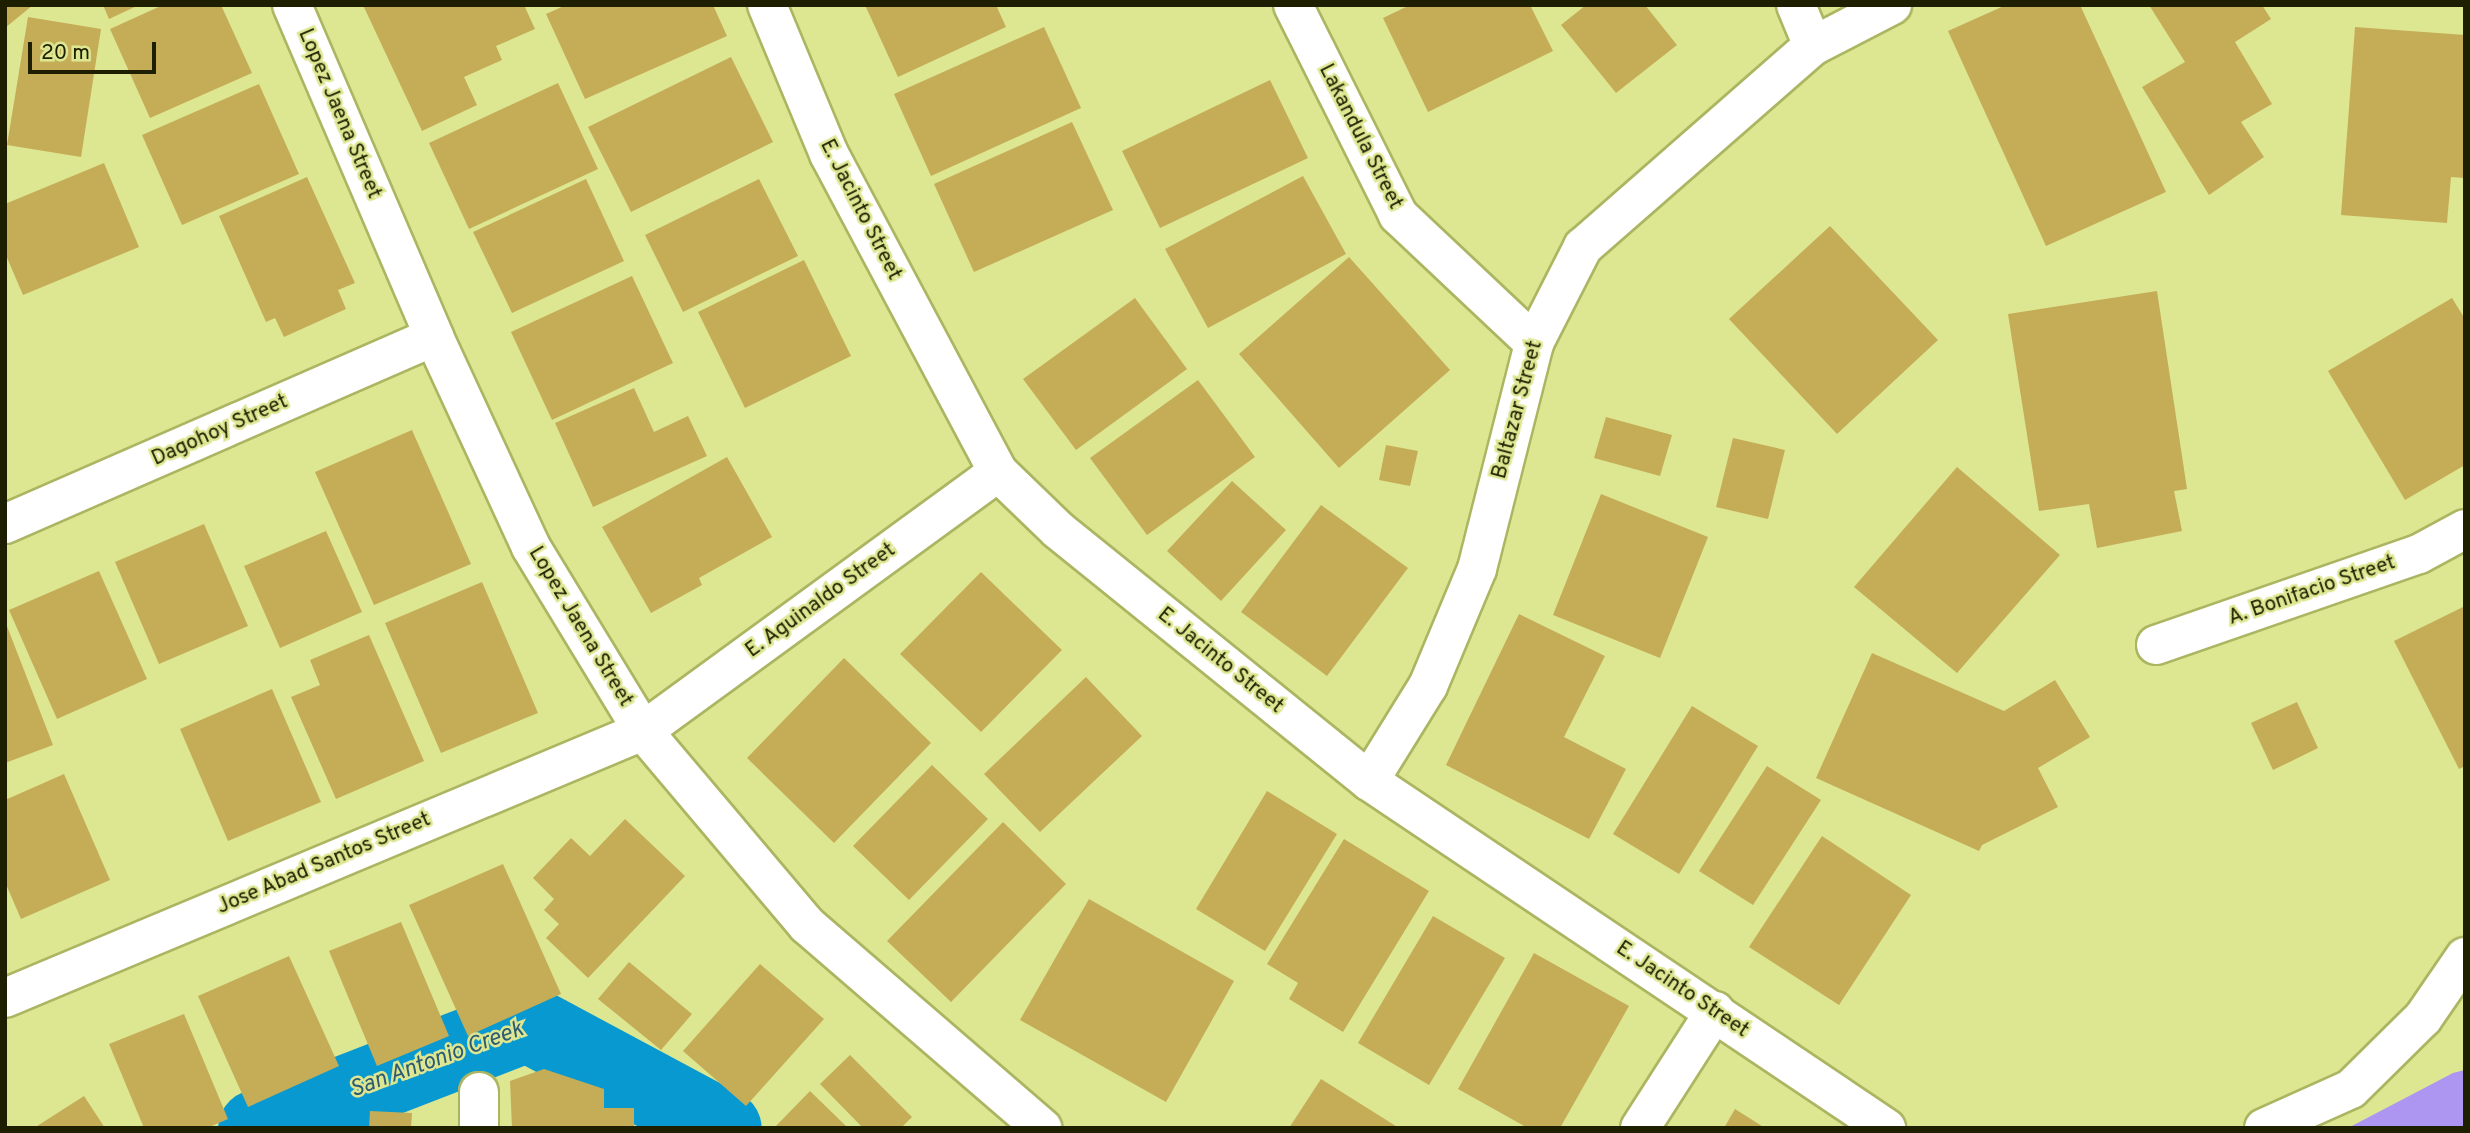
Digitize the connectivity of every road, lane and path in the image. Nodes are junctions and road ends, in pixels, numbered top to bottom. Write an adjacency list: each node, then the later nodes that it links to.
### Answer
1 (292, 5): 7 (street, Lopez Jaena Street)
2 (767, 5): 9 (street, E. Jacinto Street)
3 (1293, 5): 8 (street, Lakandula Street)
4 (1796, 5): 6 (street)
5 (1892, 5): 6 (street, Baltazar Street)
6 (1813, 46): 8 (street, Baltazar Street)
7 (434, 337): 10 (street, Dagohoy Street); 13 (street, Lopez Jaena Street)
8 (1534, 343): 14 (street, Baltazar Street)
9 (998, 472): 13 (street, E. Aguinaldo Street); 14 (street, E. Jacinto Street)
10 (5, 524)
11 (2465, 529): 12 (street, A. Bonifacio Street)
12 (2156, 645)
13 (643, 731): 16 (street, Jose Abad Santos Street); 18 (street, Lopez Jaena Street)
14 (1369, 781): 17 (street, E. Jacinto Street)
15 (2465, 957): 21 (street)
16 (5, 998)
17 (1714, 1011): 19 (street); 20 (street, E. Jacinto Street)
18 (1042, 1128)
19 (1640, 1128)
20 (1886, 1128)
21 (2264, 1128)

